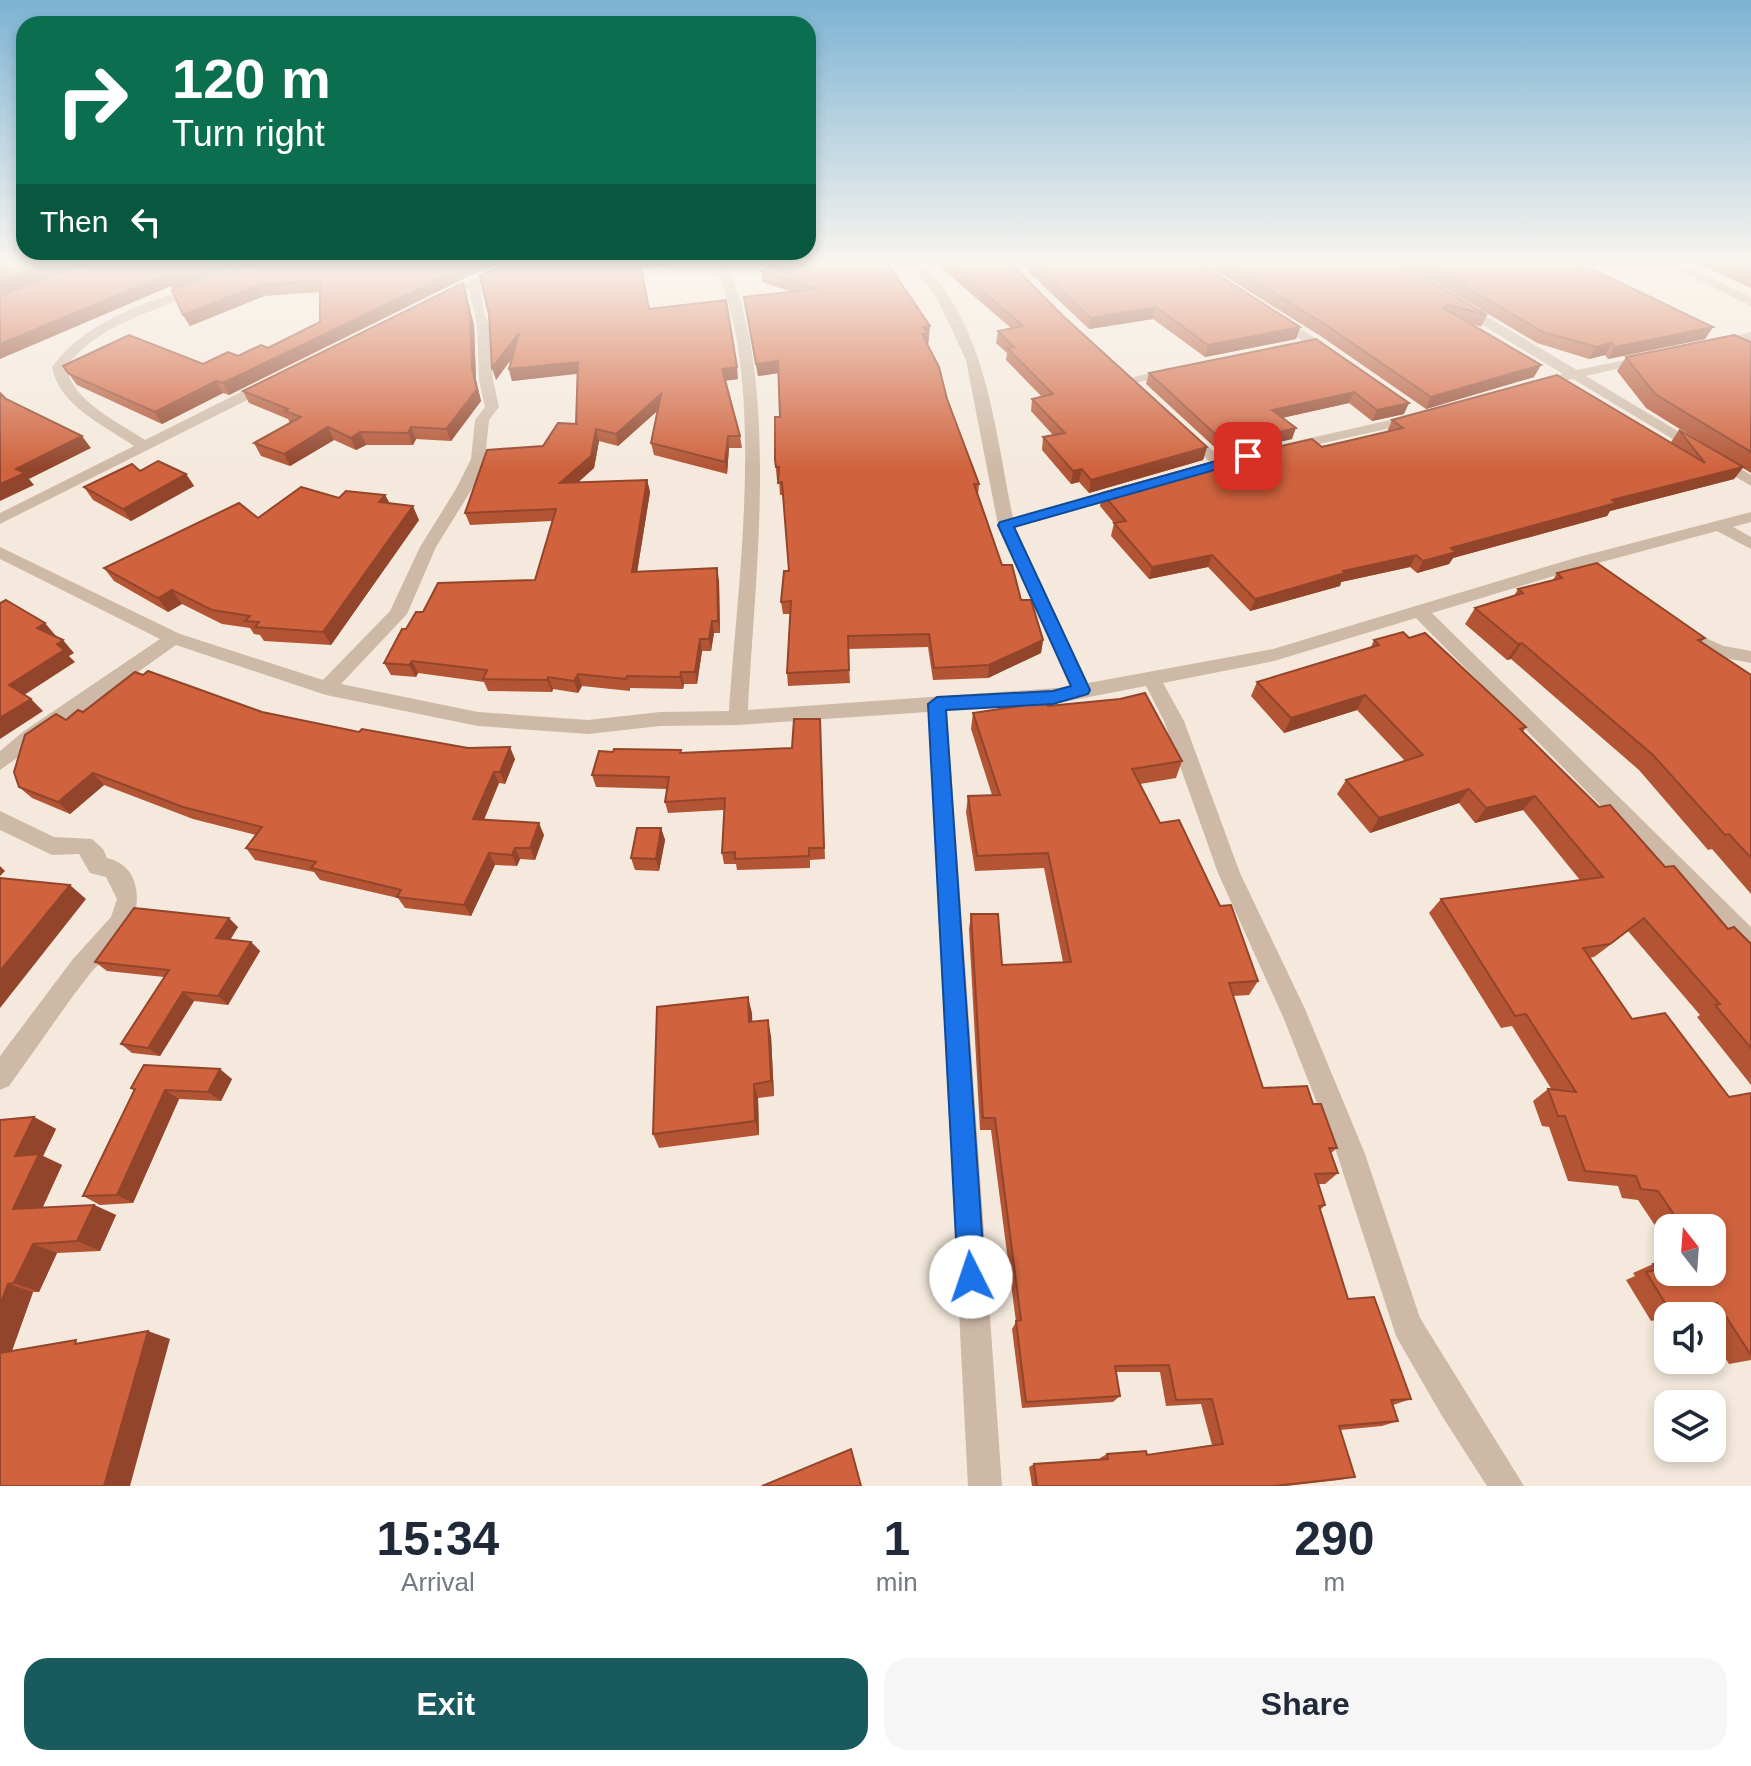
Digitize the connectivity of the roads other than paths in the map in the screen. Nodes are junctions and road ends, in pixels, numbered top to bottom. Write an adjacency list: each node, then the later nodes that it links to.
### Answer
1 (104, 329): 20 (street)
2 (483, 329): 38 (street)
3 (737, 329): 41 (street)
4 (960, 329): 27 (street)
5 (1294, 329): 8 (street)
6 (1500, 329): 14 (street)
7 (1751, 336): 9 (street)
8 (1315, 342): 10 (street); 12 (street)
9 (1706, 345)
10 (1286, 348)
11 (1662, 355): 14 (street)
12 (1351, 367)
13 (1186, 369): 17 (street)
14 (1573, 373): 16 (street); 23 (street)
15 (283, 376): 20 (street)
16 (1528, 386)
17 (1141, 390)
18 (1424, 413): 21 (street)
19 (1174, 421): 22 (street)
20 (144, 446): 26 (street)
21 (1277, 450)
22 (1219, 463)
23 (1751, 481)
24 (1143, 485): 27 (street)
25 (1751, 517): 28 (street)
26 (0, 519)
27 (1006, 525): 39 (street)
28 (1720, 526): 29 (street); 31 (street)
29 (1751, 544)
30 (0, 552): 35 (street)
31 (1581, 562): 32 (street); 33 (street)
32 (1602, 580)
33 (1418, 610): 37 (street); 44 (street)
34 (1667, 627): 36 (street)
35 (174, 638): 38 (street); 42 (street)
36 (1751, 657)
37 (1151, 677): 39 (street); 47 (street)
38 (326, 688): 41 (street)
39 (1082, 690): 40 (street)
40 (937, 704): 41 (street); 46 (street)
41 (738, 718)
42 (0, 762)
43 (0, 820): 45 (street)
44 (1751, 943)
45 (0, 1077)
46 (985, 1486)
47 (1507, 1486)

